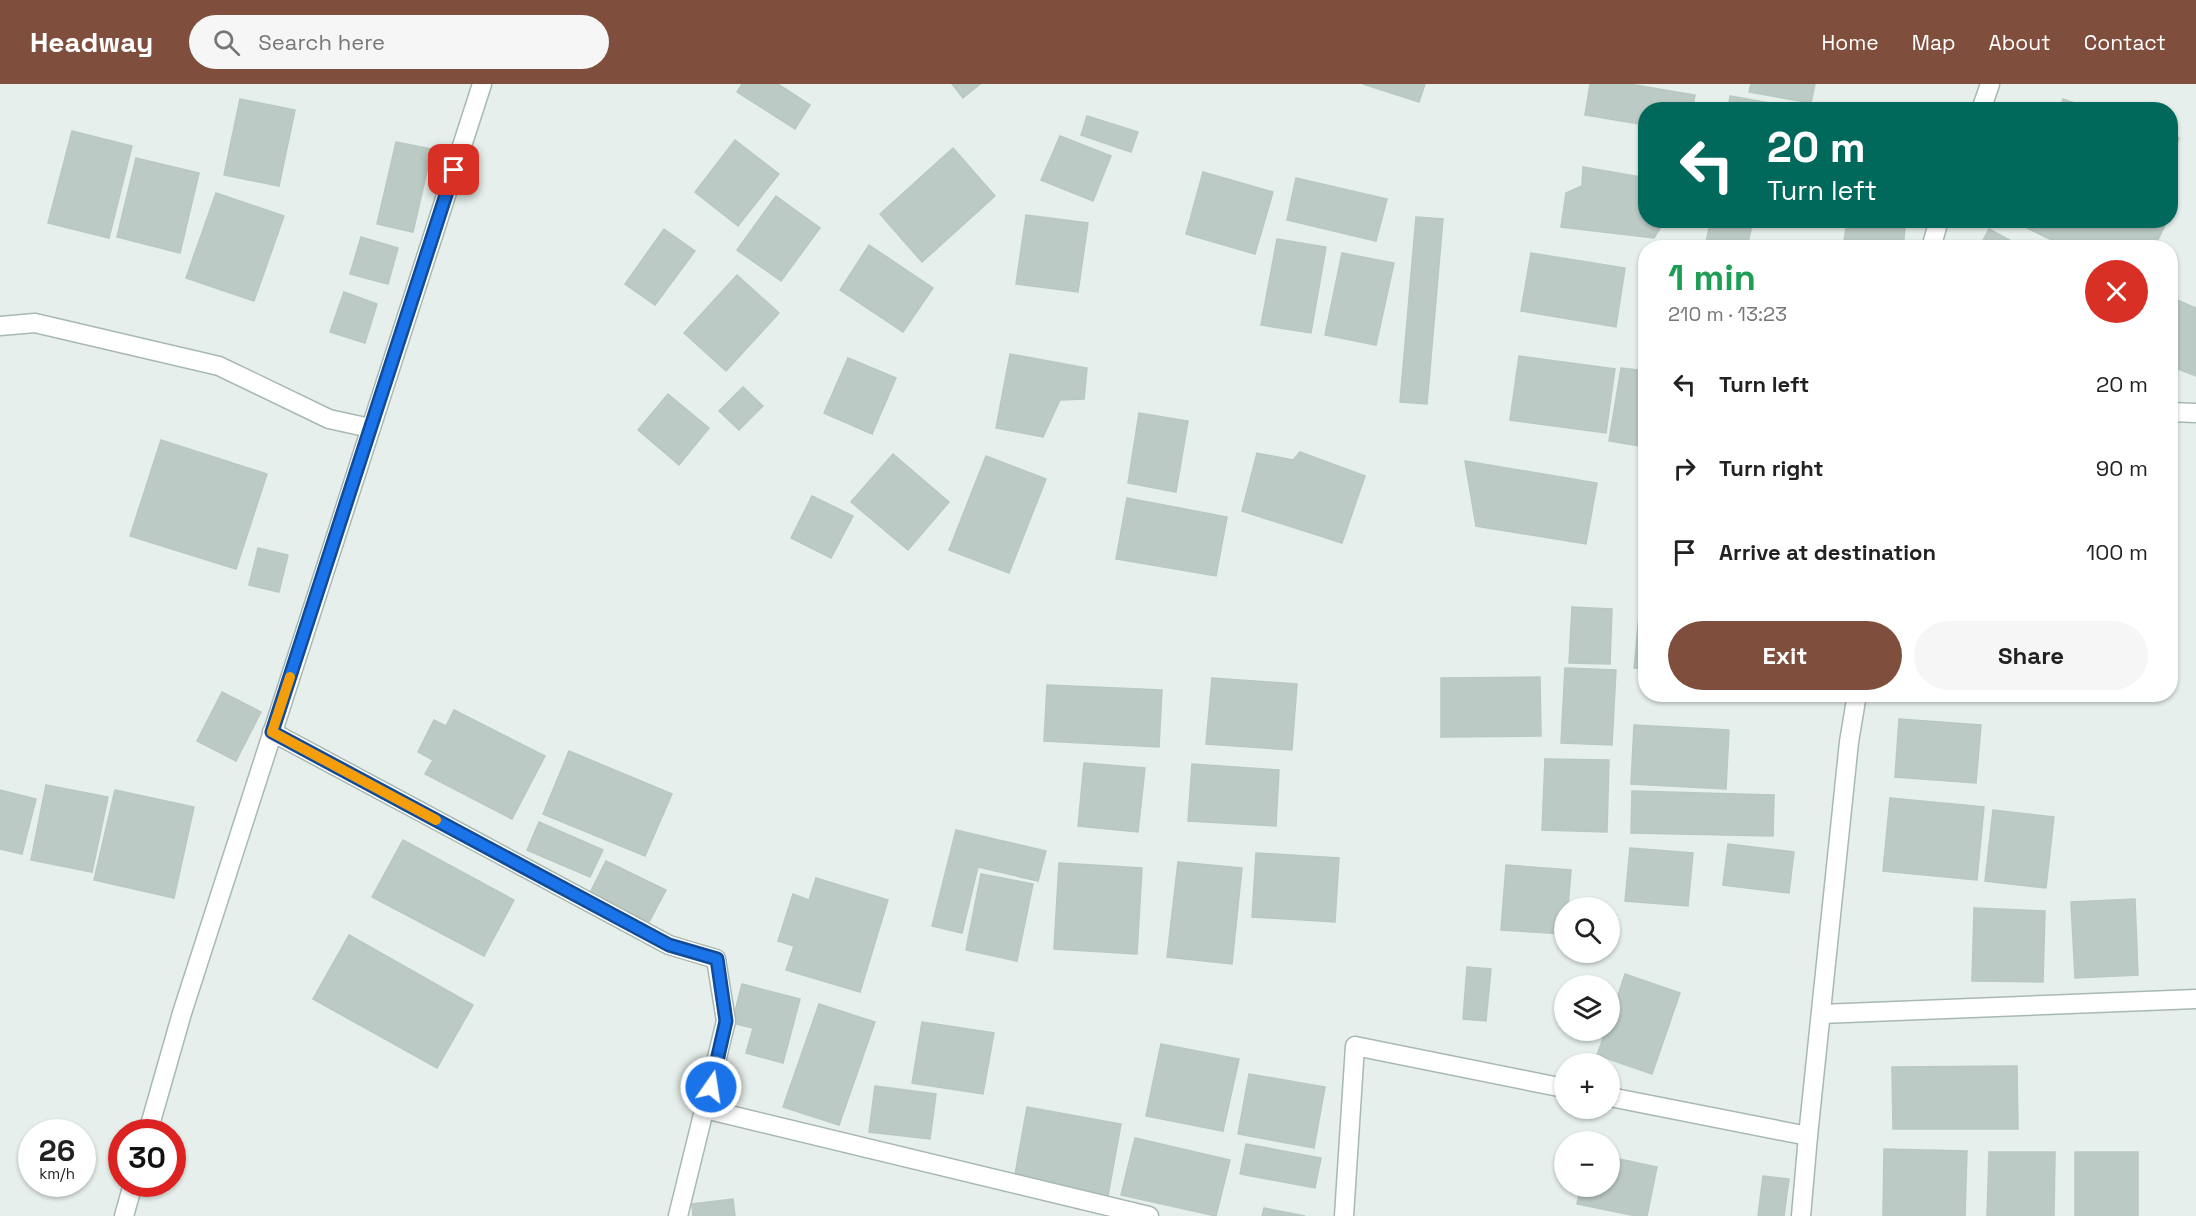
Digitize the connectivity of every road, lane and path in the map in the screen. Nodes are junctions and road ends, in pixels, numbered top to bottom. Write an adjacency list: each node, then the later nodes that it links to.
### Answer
1 (482, 84): 7 (street)
2 (1990, 84): 3 (street)
3 (1984, 102)
4 (0, 326): 7 (street)
5 (2178, 412): 6 (street)
6 (2196, 413)
7 (370, 428): 9 (street)
8 (1856, 702): 11 (street)
9 (272, 732): 14 (street); 15 (street)
10 (2196, 999): 11 (street)
11 (1821, 1014): 16 (street)
12 (1554, 1086): 21 (street)
13 (1620, 1099): 16 (street)
14 (705, 1109): 19 (street); 20 (street)
15 (152, 1119)
16 (1808, 1136): 22 (street)
17 (129, 1197): 18 (street)
18 (124, 1216)
19 (678, 1216)
20 (1149, 1216)
21 (1344, 1216)
22 (1802, 1216)

